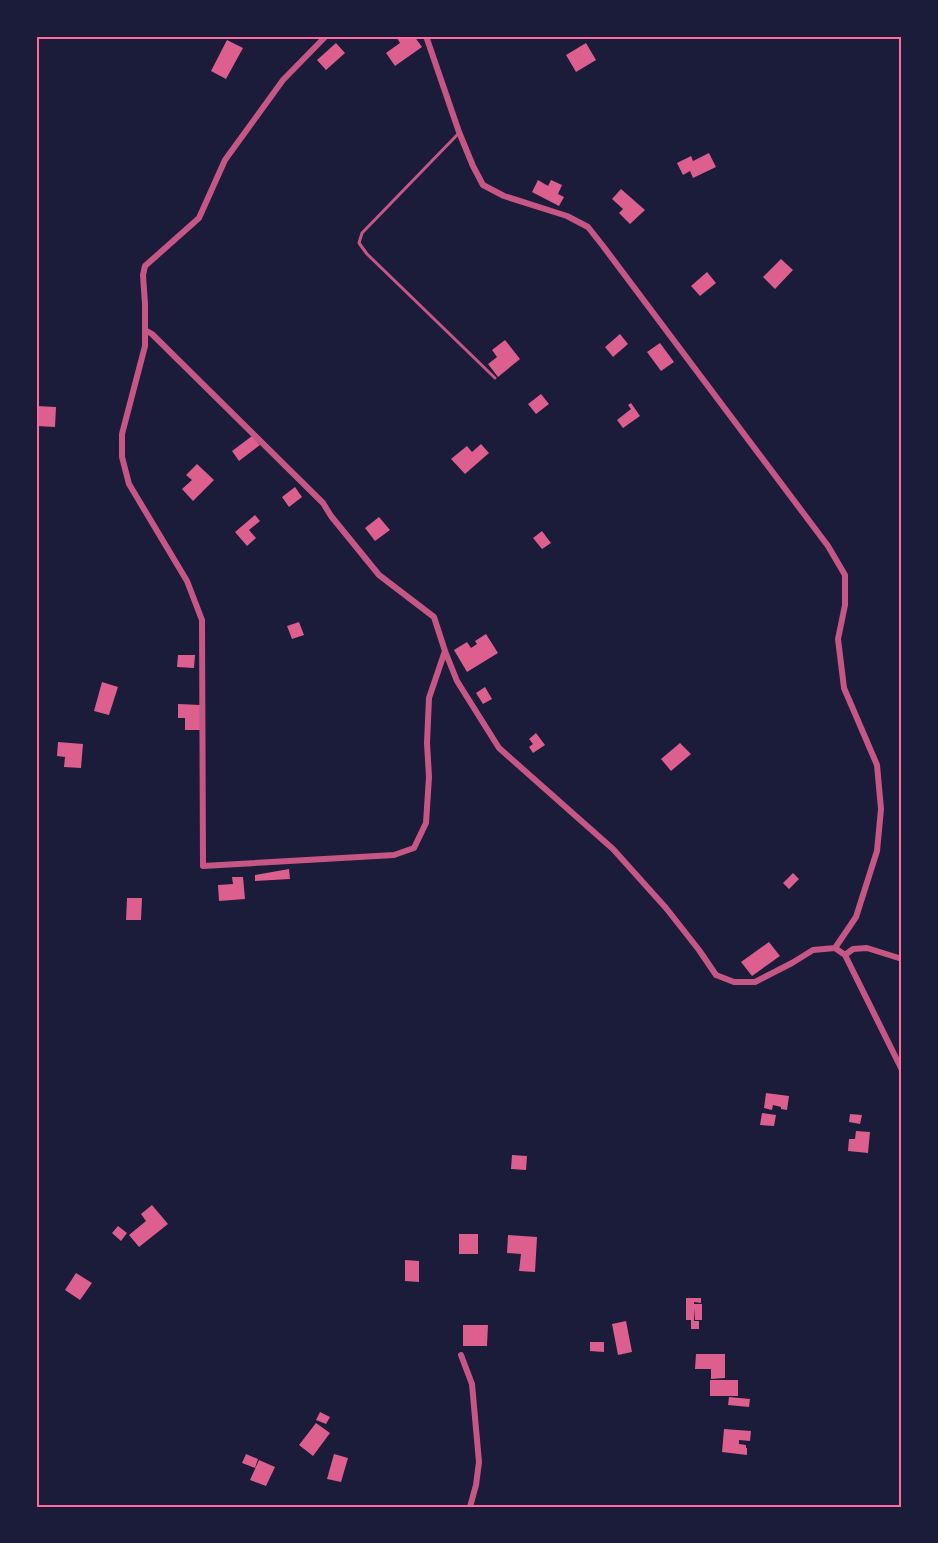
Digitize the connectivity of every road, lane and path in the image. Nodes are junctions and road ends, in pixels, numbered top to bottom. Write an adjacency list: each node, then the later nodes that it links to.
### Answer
1 (326, 36): 4 (street)
2 (426, 36): 3 (street)
3 (459, 132): 5 (lane); 7 (street)
4 (145, 330): 6 (street); 6 (street)
5 (495, 378)
6 (445, 651): 7 (street)
7 (834, 948): 8 (street)
8 (845, 955): 9 (street); 10 (street)
9 (902, 959)
10 (902, 1070)
11 (461, 1355): 12 (street)
12 (470, 1507)

